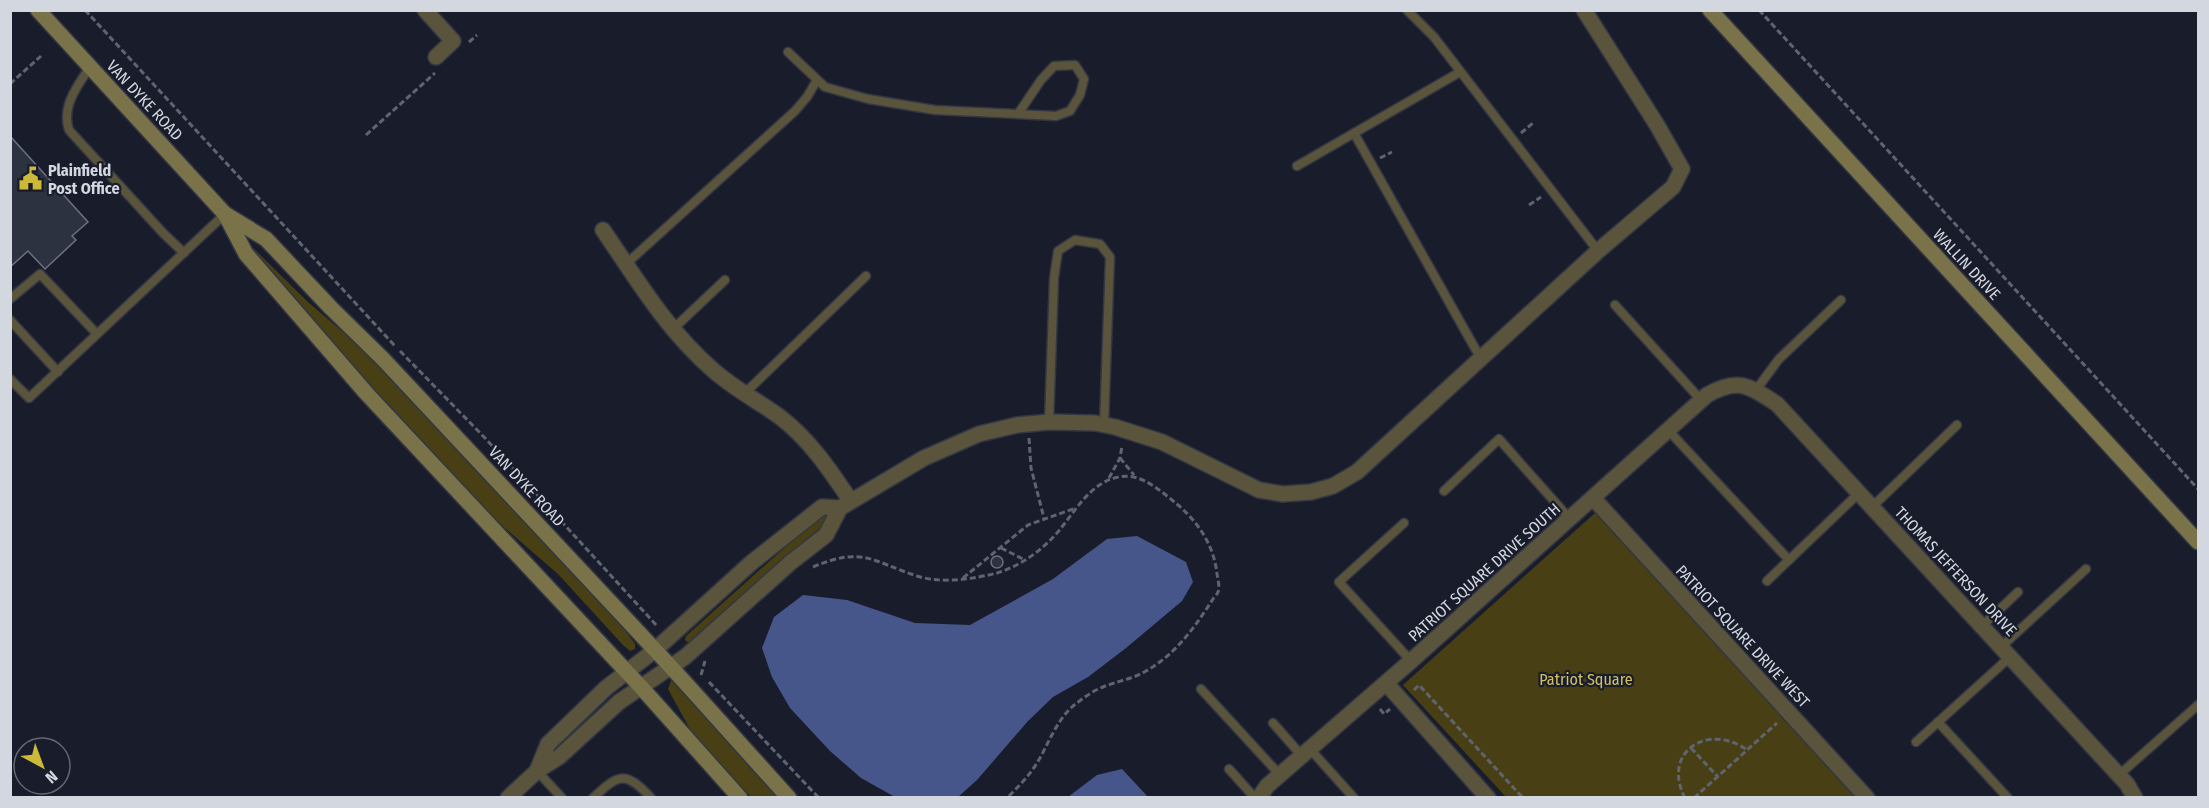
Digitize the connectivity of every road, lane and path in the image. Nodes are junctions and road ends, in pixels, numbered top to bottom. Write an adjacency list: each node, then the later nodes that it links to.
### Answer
1 (38, 10): 13 (street, VAN DYKE ROAD)
2 (85, 10): 76 (path)
3 (425, 10): 12 (street)
4 (1407, 10): 14 (lane)
5 (1584, 10): 29 (street)
6 (1710, 10): 66 (street, WALLIN DRIVE)
7 (1759, 10): 56 (path)
8 (477, 35): 9 (path)
9 (468, 43)
10 (788, 52): 15 (lane)
11 (41, 56): 16 (path)
12 (439, 62): 21 (path)
13 (90, 67): 27 (street, VAN DYKE ROAD); 30 (lane)
14 (1460, 72): 20 (lane); 29 (lane)
15 (817, 80): 17 (lane); 31 (lane)
16 (10, 84)
17 (1018, 114): 17 (lane)
18 (1533, 123): 19 (path)
19 (1521, 133)
20 (1354, 134): 24 (lane); 40 (lane)
21 (366, 135)
22 (1392, 152): 23 (path)
23 (1379, 159)
24 (1298, 166)
25 (1541, 196): 26 (path)
26 (1529, 206)
27 (225, 214): 30 (lane); 77 (street, VAN DYKE ROAD); 83 (street, VAN DYKE ROAD)
28 (603, 230): 31 (street)
29 (1598, 251): 40 (street)
30 (184, 253): 39 (lane)
31 (626, 264): 38 (street)
32 (866, 276): 45 (lane)
33 (725, 280): 38 (lane)
34 (10, 299): 39 (lane)
35 (1842, 300): 44 (lane)
36 (1615, 305): 46 (lane)
37 (10, 320): 41 (lane)
38 (672, 330): 45 (street)
39 (98, 334): 41 (lane)
40 (1481, 359): 48 (street)
41 (57, 372): 42 (lane)
42 (10, 379)
43 (1738, 384): 44 (street, THOMAS JEFFERSON DRIVE); 46 (street, PATRIOT SQUARE DRIVE SOUTH)
44 (1756, 390): 58 (street, THOMAS JEFFERSON DRIVE)
45 (745, 393): 60 (street)
46 (1701, 400): 50 (street, PATRIOT SQUARE DRIVE SOUTH)
47 (1049, 422): 48 (street); 48 (lane); 60 (street)
48 (1104, 425)
49 (1958, 425): 62 (lane)
50 (1668, 430): 59 (street, PATRIOT SQUARE DRIVE SOUTH); 69 (lane)
51 (1029, 437): 63 (path)
52 (1122, 439): 53 (path)
53 (1120, 458): 54 (path); 55 (path)
54 (1136, 477): 55 (path); 109 (path)
55 (1108, 480): 61 (path)
56 (2199, 489)
57 (1443, 491): 64 (lane)
58 (1859, 493): 62 (street, THOMAS JEFFERSON DRIVE); 69 (lane)
59 (1593, 498): 64 (street, PATRIOT SQUARE DRIVE SOUTH); 90 (street, PATRIOT SQUARE DRIVE WEST)
60 (845, 504): 76 (street); 80 (street)
61 (1077, 507): 63 (path); 68 (path)
62 (1872, 507): 75 (street, THOMAS JEFFERSON DRIVE)
63 (1044, 518): 67 (path)
64 (1570, 519): 81 (street, PATRIOT SQUARE DRIVE SOUTH)
65 (1404, 523): 81 (lane)
66 (2199, 542)
67 (1001, 548): 68 (path); 72 (path)
68 (1025, 560): 72 (path)
69 (1789, 560): 73 (lane)
70 (2086, 569): 78 (lane)
71 (806, 571): 72 (path)
72 (961, 579)
73 (1767, 581)
74 (2018, 592): 75 (lane)
75 (1982, 626): 78 (street, THOMAS JEFFERSON DRIVE)
76 (668, 638): 77 (street)
77 (655, 650): 82 (street, VAN DYKE ROAD); 83 (street)
78 (2006, 652): 91 (lane); 100 (street, THOMAS JEFFERSON DRIVE)
79 (708, 656): 84 (path)
80 (685, 657): 82 (street); 84 (path)
81 (1411, 661): 85 (street, PATRIOT SQUARE DRIVE SOUTH)
82 (671, 667): 87 (street); 107 (street, VAN DYKE ROAD)
83 (627, 672): 87 (street, VAN DYKE ROAD); 98 (street)
84 (701, 675): 108 (path)
85 (1386, 683): 96 (street, PATRIOT SQUARE DRIVE SOUTH); 112 (street)
86 (1419, 685): 113 (path)
87 (641, 687): 98 (street); 106 (street, VAN DYKE ROAD)
88 (1201, 688): 99 (lane)
89 (2199, 705): 100 (lane)
90 (1789, 712): 95 (path); 116 (street, PATRIOT SQUARE DRIVE WEST)
91 (1938, 722): 93 (lane); 117 (lane)
92 (1273, 723): 96 (lane)
93 (1916, 742)
94 (1691, 748): 95 (path); 101 (path); 114 (path)
95 (1747, 750): 101 (path)
96 (1306, 753): 99 (street, PATRIOT SQUARE DRIVE SOUTH); 111 (lane)
97 (1228, 769): 110 (lane)
98 (537, 771): 102 (street); 103 (lane)
99 (1280, 775): 110 (street, PATRIOT SQUARE DRIVE SOUTH)
100 (2119, 775): 118 (street, THOMAS JEFFERSON DRIVE)
101 (1718, 777): 115 (path)
102 (508, 798)
103 (562, 798)
104 (593, 798): 105 (lane)
105 (651, 798)
106 (740, 798)
107 (789, 798)
108 (819, 798)
109 (1007, 798)
110 (1257, 798)
111 (1354, 798)
112 (1488, 798)
113 (1523, 798)
114 (1685, 798)
115 (1694, 798)
116 (1868, 798)
117 (2008, 798)
118 (2135, 798)

